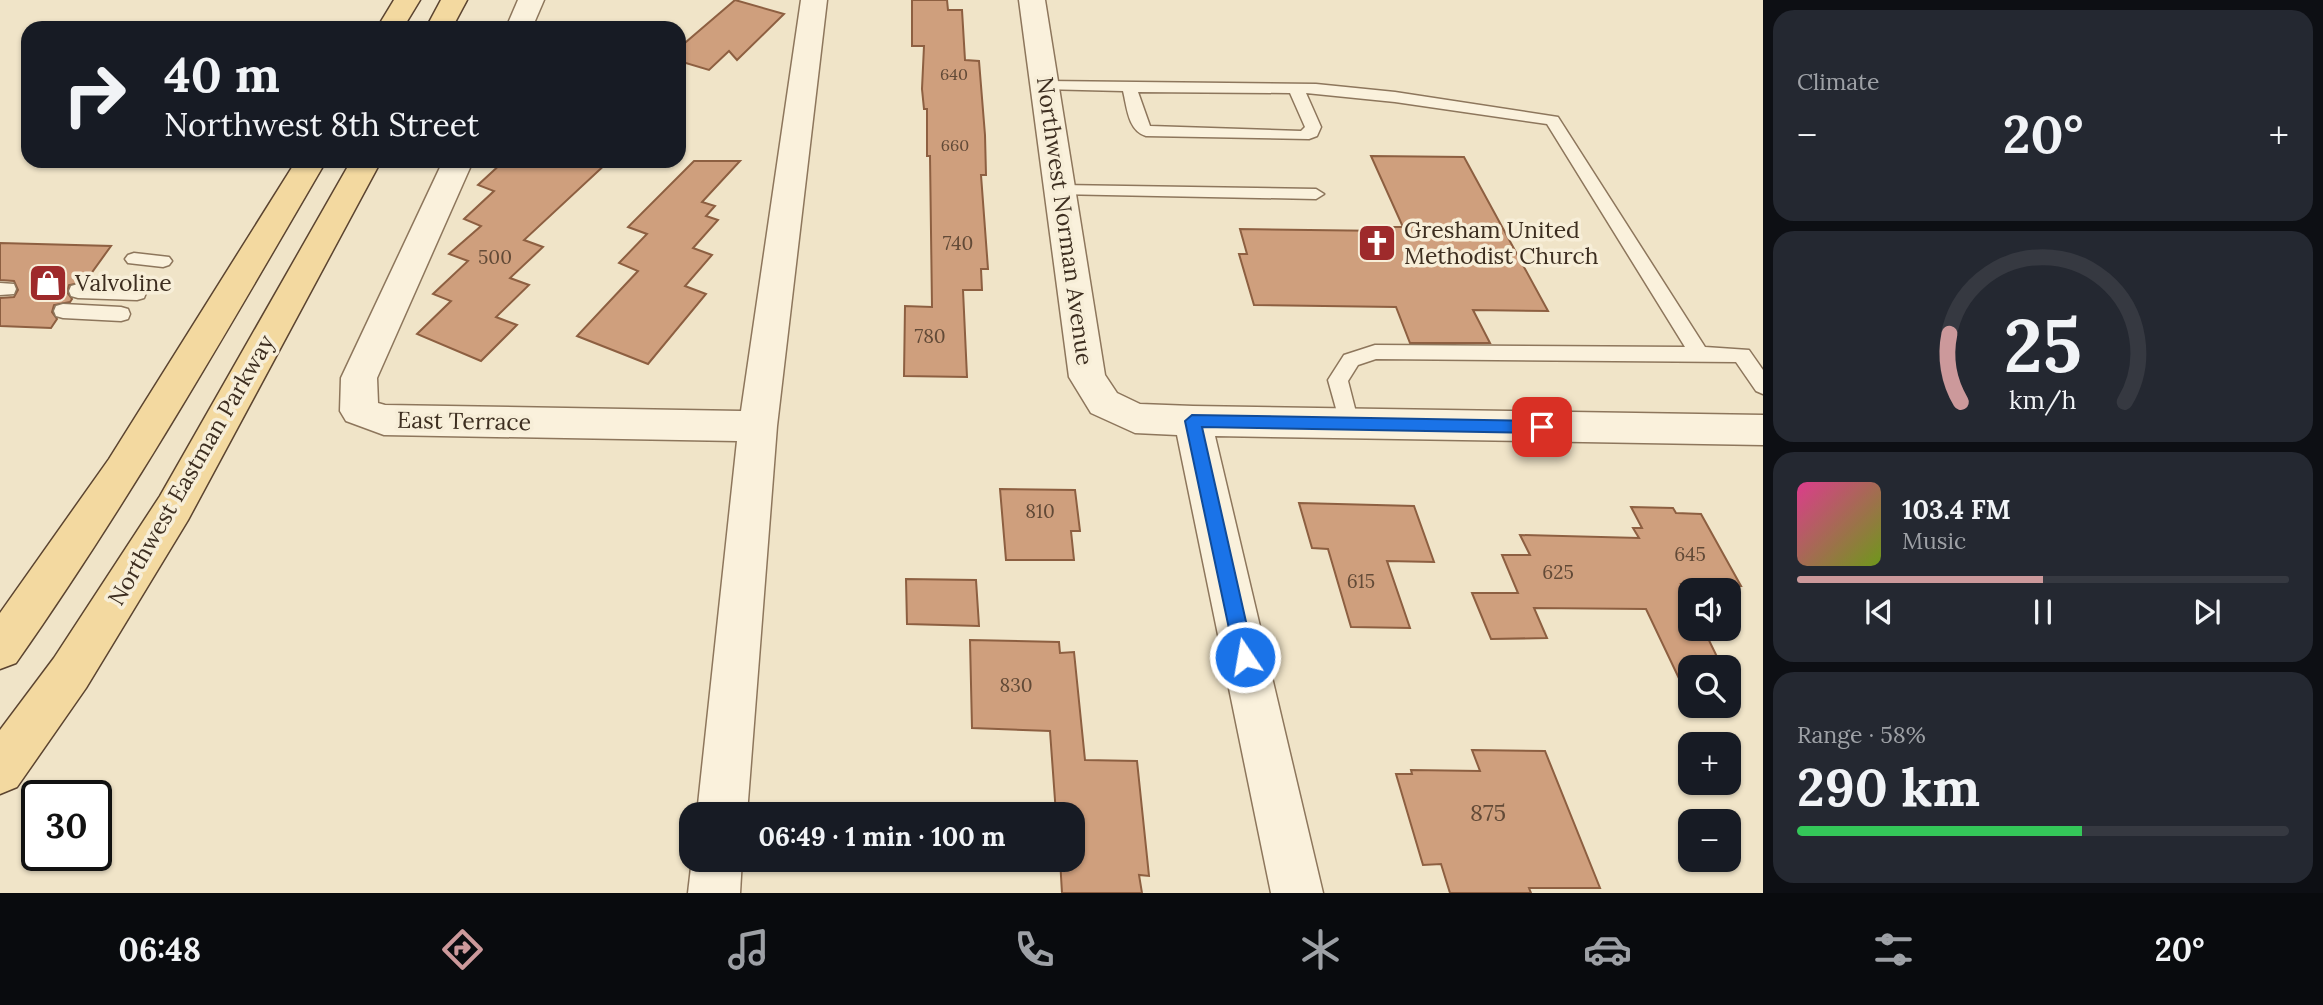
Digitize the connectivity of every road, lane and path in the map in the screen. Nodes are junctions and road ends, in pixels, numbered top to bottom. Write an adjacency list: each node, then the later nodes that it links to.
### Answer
1 (407, 0): 6 (main road)
2 (454, 0): 7 (main road)
3 (531, 0): 8 (street)
4 (814, 0): 27 (street)
5 (1032, 0): 9 (street, Northwest Norman Avenue)
6 (394, 21)
7 (443, 21)
8 (522, 21)
9 (1046, 86): 10 (lane); 15 (street, Northwest Norman Avenue)
10 (1129, 87): 11 (lane); 11 (lane)
11 (1296, 89): 23 (lane)
12 (307, 168): 29 (main road)
13 (362, 168): 30 (main road, Northwest Eastman Parkway)
14 (455, 168): 27 (street, East Terrace)
15 (1061, 190): 16 (lane); 25 (street, Northwest Norman Avenue)
16 (1316, 194)
17 (134, 259): 18 (lane)
18 (163, 261)
19 (78, 291): 20 (lane)
20 (138, 293)
21 (63, 311): 22 (lane)
22 (121, 314)
23 (1700, 355): 24 (lane); 26 (lane)
24 (1763, 386)
25 (1192, 421): 26 (street); 34 (street)
26 (1349, 424): 28 (street)
27 (758, 426): 31 (street)
28 (1763, 430)
29 (0, 649)
30 (0, 769)
31 (723, 802)
32 (716, 872): 33 (street)
33 (714, 893)
34 (1297, 893)

